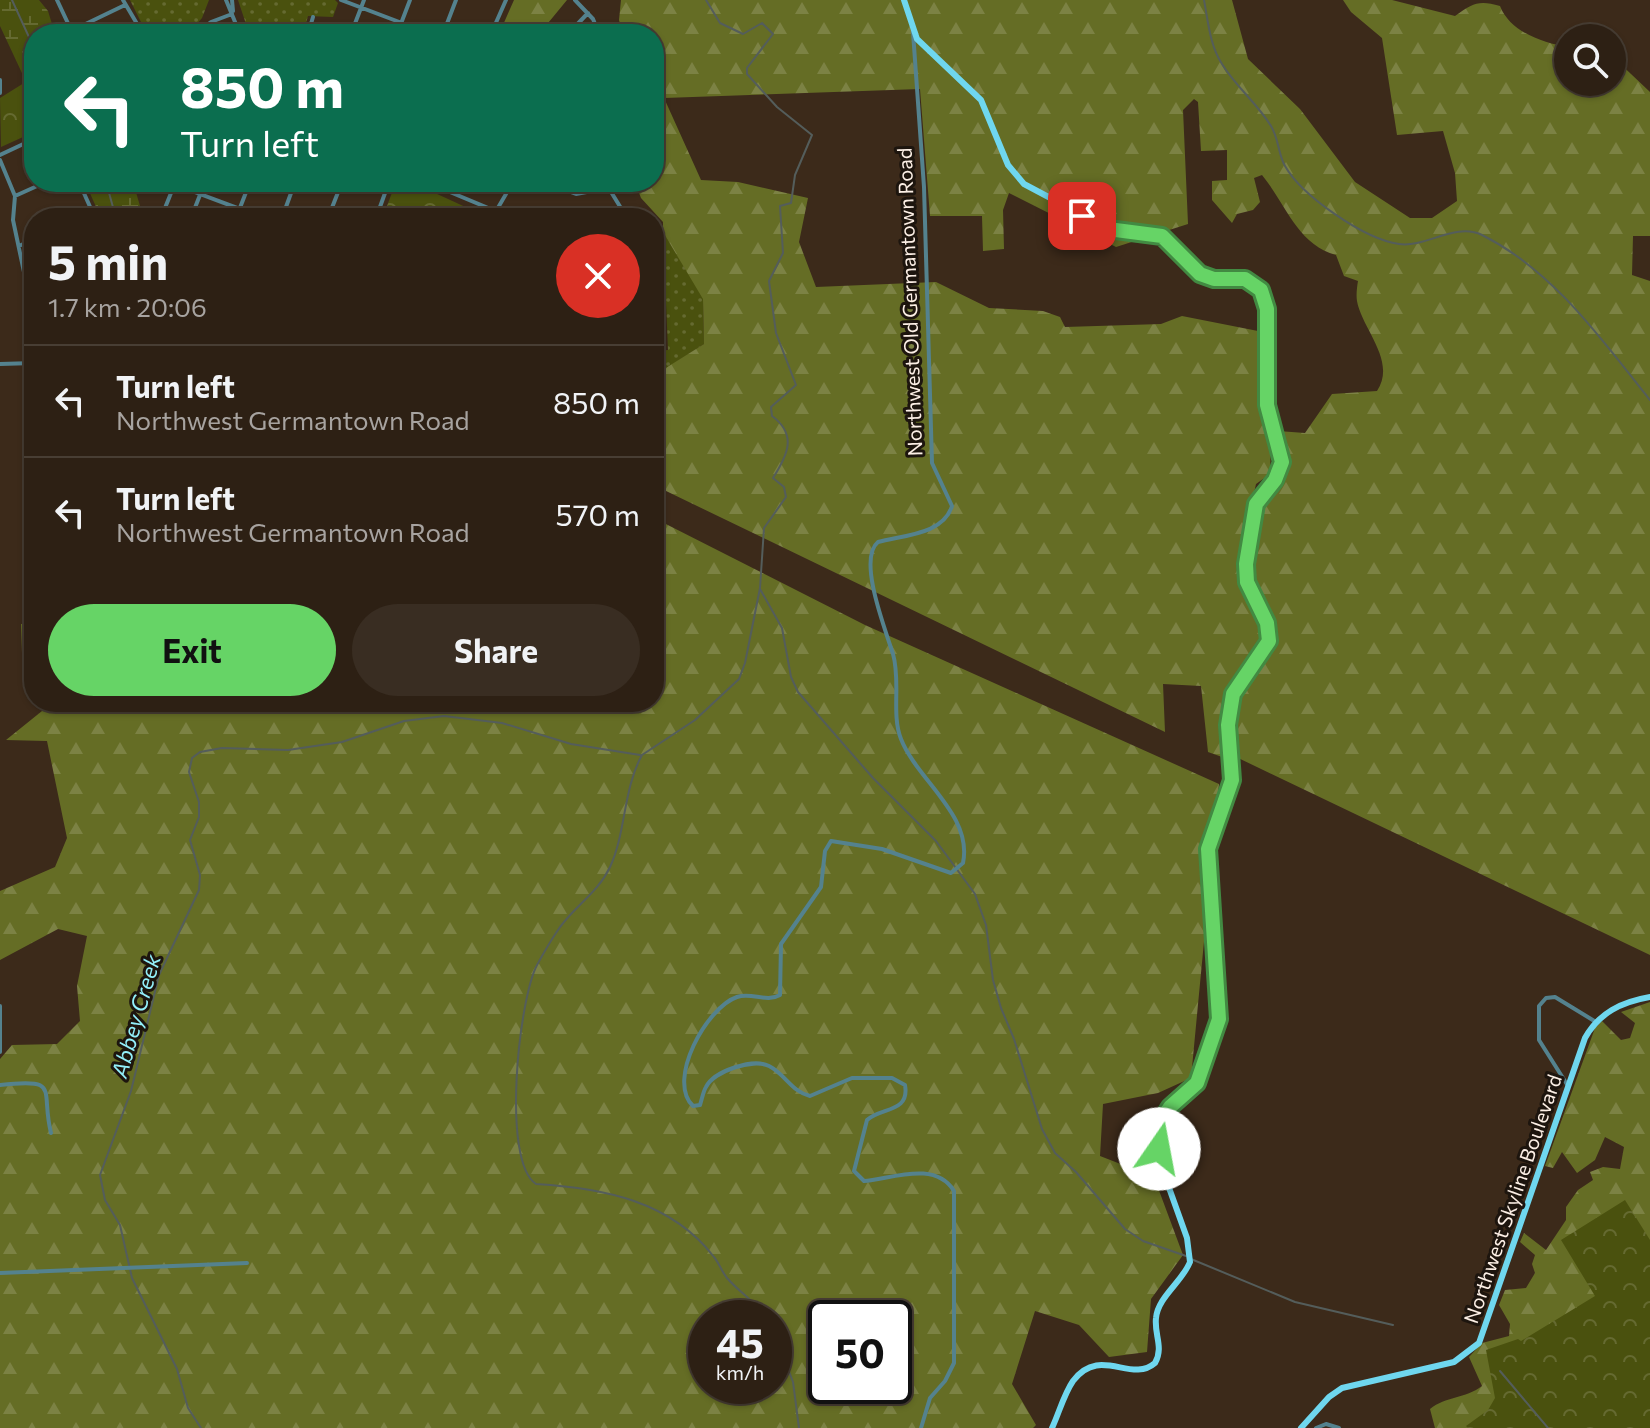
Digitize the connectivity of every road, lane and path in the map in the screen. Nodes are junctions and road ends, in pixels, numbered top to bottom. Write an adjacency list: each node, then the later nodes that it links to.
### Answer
1 (57, 0): 16 (street)
2 (229, 0): 13 (street)
3 (341, 0): 11 (street)
4 (364, 0): 11 (street)
5 (410, 0): 15 (street)
6 (456, 0): 23 (street)
7 (506, 0): 24 (street)
8 (575, 0): 12 (street)
9 (904, 0): 27 (main road)
10 (124, 3): 17 (street); 18 (street)
11 (361, 8): 15 (street); 22 (street)
12 (588, 13): 25 (street); 26 (street)
13 (232, 14): 19 (street); 20 (street)
14 (313, 17): 21 (street)
15 (401, 23)
16 (68, 24)
17 (86, 24)
18 (137, 24)
19 (208, 24)
20 (236, 24)
21 (311, 24)
22 (355, 24)
23 (447, 24)
24 (495, 24)
25 (578, 24)
26 (594, 24)
27 (913, 32): 54 (street, Northwest Old Germantown Road); 55 (main road)
28 (0, 80): 29 (street)
29 (0, 93)
30 (24, 144): 31 (street)
31 (0, 157): 36 (street)
32 (24, 192): 36 (street)
33 (195, 192): 35 (street)
34 (454, 192): 39 (street)
35 (200, 194): 37 (street); 38 (street)
36 (15, 196): 41 (street)
37 (195, 208)
38 (237, 208)
39 (489, 208)
40 (24, 244): 41 (street)
41 (19, 246): 42 (street)
42 (24, 277)
43 (24, 363): 44 (street)
44 (0, 364)
45 (1650, 997): 47 (main road)
46 (0, 1006): 48 (street)
47 (1596, 1022): 50 (main road, Northwest Skyline Boulevard); 50 (street)
48 (0, 1052)
49 (0, 1085): 51 (street)
50 (1568, 1086): 56 (main road, Northwest Skyline Boulevard)
51 (51, 1133)
52 (247, 1263): 53 (street)
53 (0, 1273)
54 (921, 1428)
55 (1052, 1428)
56 (1301, 1428)
57 (1316, 1428): 58 (street)
58 (1338, 1428)

